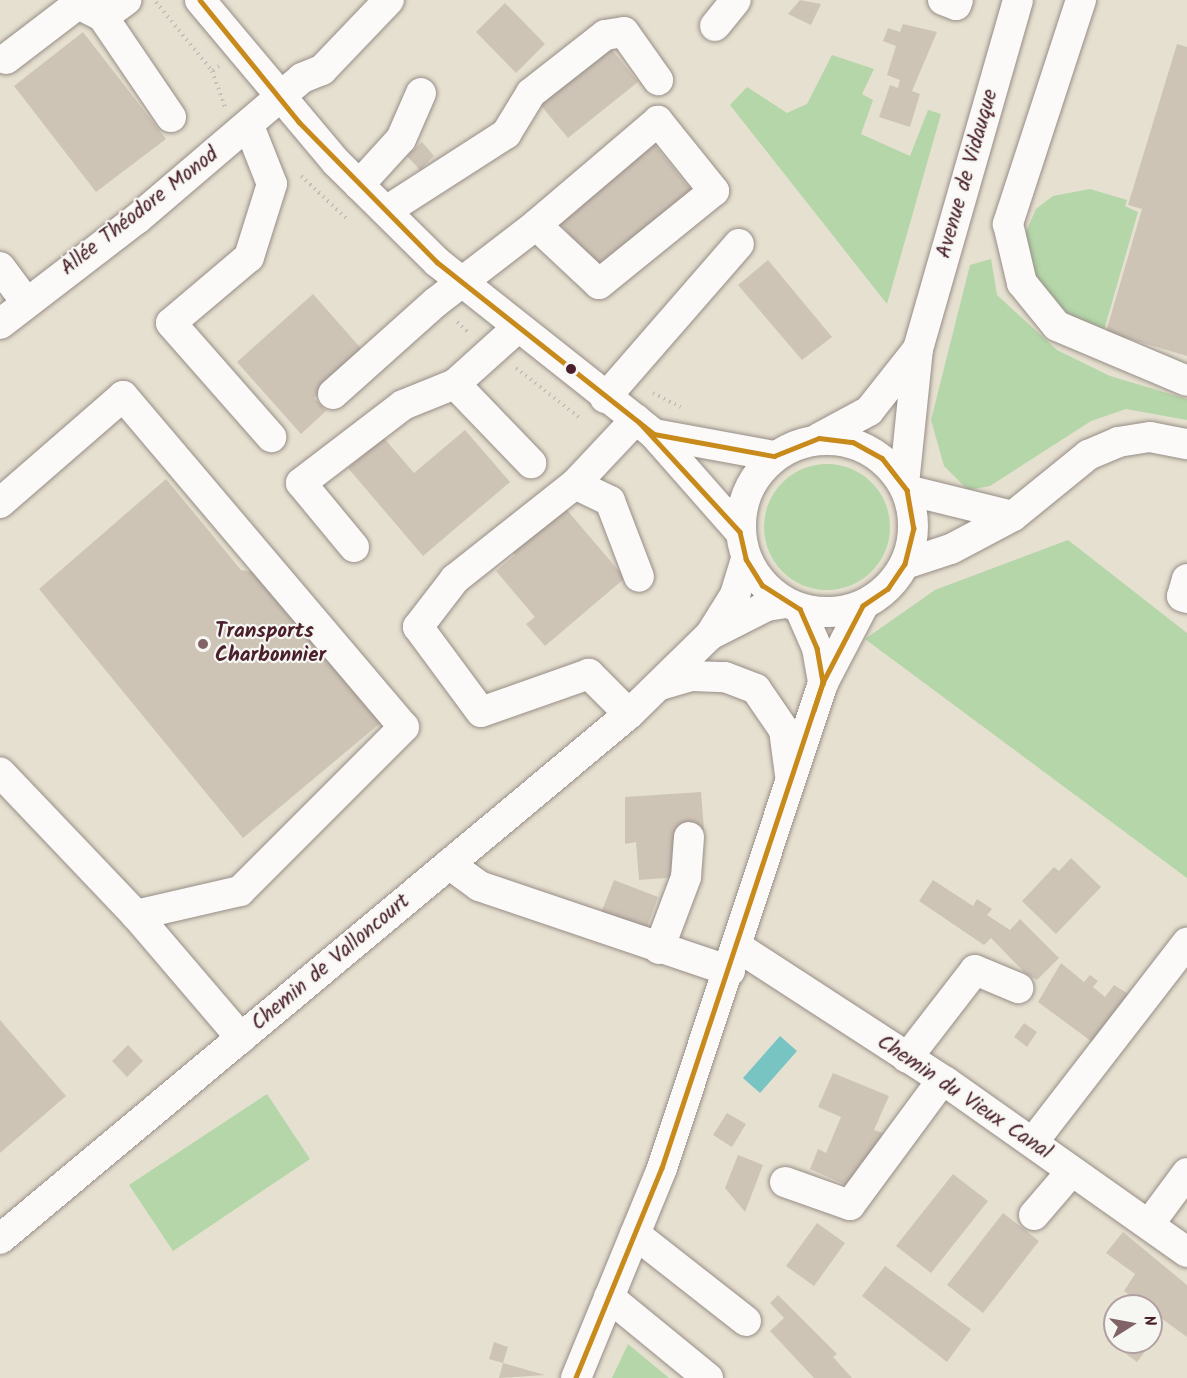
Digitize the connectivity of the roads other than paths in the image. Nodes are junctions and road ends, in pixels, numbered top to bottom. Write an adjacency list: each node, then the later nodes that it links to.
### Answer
1 (389, 0): 13 (street, Allée Théodore Monod)
2 (736, 0): 9 (street)
3 (943, 0): 4 (street)
4 (958, 0)
5 (1018, 0): 25 (street, Avenue de Vidauque)
6 (1081, 0): 26 (street)
7 (215, 5): 13 (street)
8 (114, 8): 10 (street); 14 (street)
9 (715, 26)
10 (6, 59)
11 (658, 80): 17 (street)
12 (421, 93): 16 (street)
13 (279, 99): 15 (street, Allée Théodore Monod); 16 (street)
14 (171, 117)
15 (249, 126): 22 (street, Allée Théodore Monod); 31 (street)
16 (359, 185): 17 (street)
17 (386, 211): 21 (street)
18 (536, 225): 18 (street); 21 (street)
19 (739, 244): 29 (street)
20 (0, 267): 22 (street)
21 (461, 282): 24 (street); 28 (street)
22 (26, 302): 23 (street, Allée Théodore Monod)
23 (0, 324)
24 (516, 329): 27 (street); 29 (street)
25 (918, 349): 32 (street, Avenue de Vidauque); 37 (street, Avenue de Vidauque)
26 (1187, 381)
27 (455, 384): 35 (street); 41 (street)
28 (333, 394)
29 (605, 398): 30 (street)
30 (645, 427): 34 (street); 36 (street); 40 (street)
31 (272, 437)
32 (819, 438): 34 (street); 37 (street)
33 (1187, 444): 39 (street)
34 (774, 456): 40 (street)
35 (531, 463)
36 (575, 484): 43 (street); 51 (street)
37 (905, 487): 39 (street); 42 (street)
38 (0, 503): 56 (street)
39 (1013, 516): 42 (street)
40 (743, 545): 46 (street); 48 (street, Chemin de Valloncourt)
41 (354, 547)
42 (905, 564): 47 (street)
43 (639, 577)
44 (1187, 579): 45 (street)
45 (1187, 598)
46 (793, 606): 47 (street); 48 (street, Chemin de Valloncourt); 49 (street)
47 (863, 606): 49 (street)
48 (710, 635): 50 (street, Chemin de Valloncourt)
49 (823, 683): 53 (street)
50 (660, 685): 51 (street, Chemin de Valloncourt); 53 (street, Chemin de Valloncourt)
51 (629, 714): 55 (street, Chemin de Valloncourt)
52 (0, 772): 56 (street)
53 (790, 787): 59 (street)
54 (689, 837): 58 (street)
55 (449, 864): 58 (street, Chemin du Vieux Canal); 61 (street, Chemin de Valloncourt)
56 (136, 915): 61 (street)
57 (1187, 943): 64 (street)
58 (659, 949): 59 (street, Chemin du Vieux Canal)
59 (734, 959): 62 (street, Chemin du Vieux Canal); 70 (street)
60 (1018, 988): 62 (street)
61 (241, 1038): 71 (street, Chemin de Valloncourt)
62 (907, 1058): 63 (street, Chemin du Vieux Canal)
63 (942, 1080): 64 (street, Chemin du Vieux Canal); 67 (street)
64 (1033, 1142): 65 (street, Chemin du Vieux Canal)
65 (1071, 1172): 68 (street); 69 (street, Chemin du Vieux Canal)
66 (1187, 1173): 69 (street)
67 (785, 1182)
68 (1034, 1215)
69 (1149, 1223): 72 (street, Chemin du Vieux Canal)
70 (635, 1234): 73 (street); 74 (street)
71 (0, 1239)
72 (1187, 1252)
73 (609, 1297): 75 (street); 76 (street)
74 (747, 1321)
75 (576, 1378)
76 (708, 1378)

